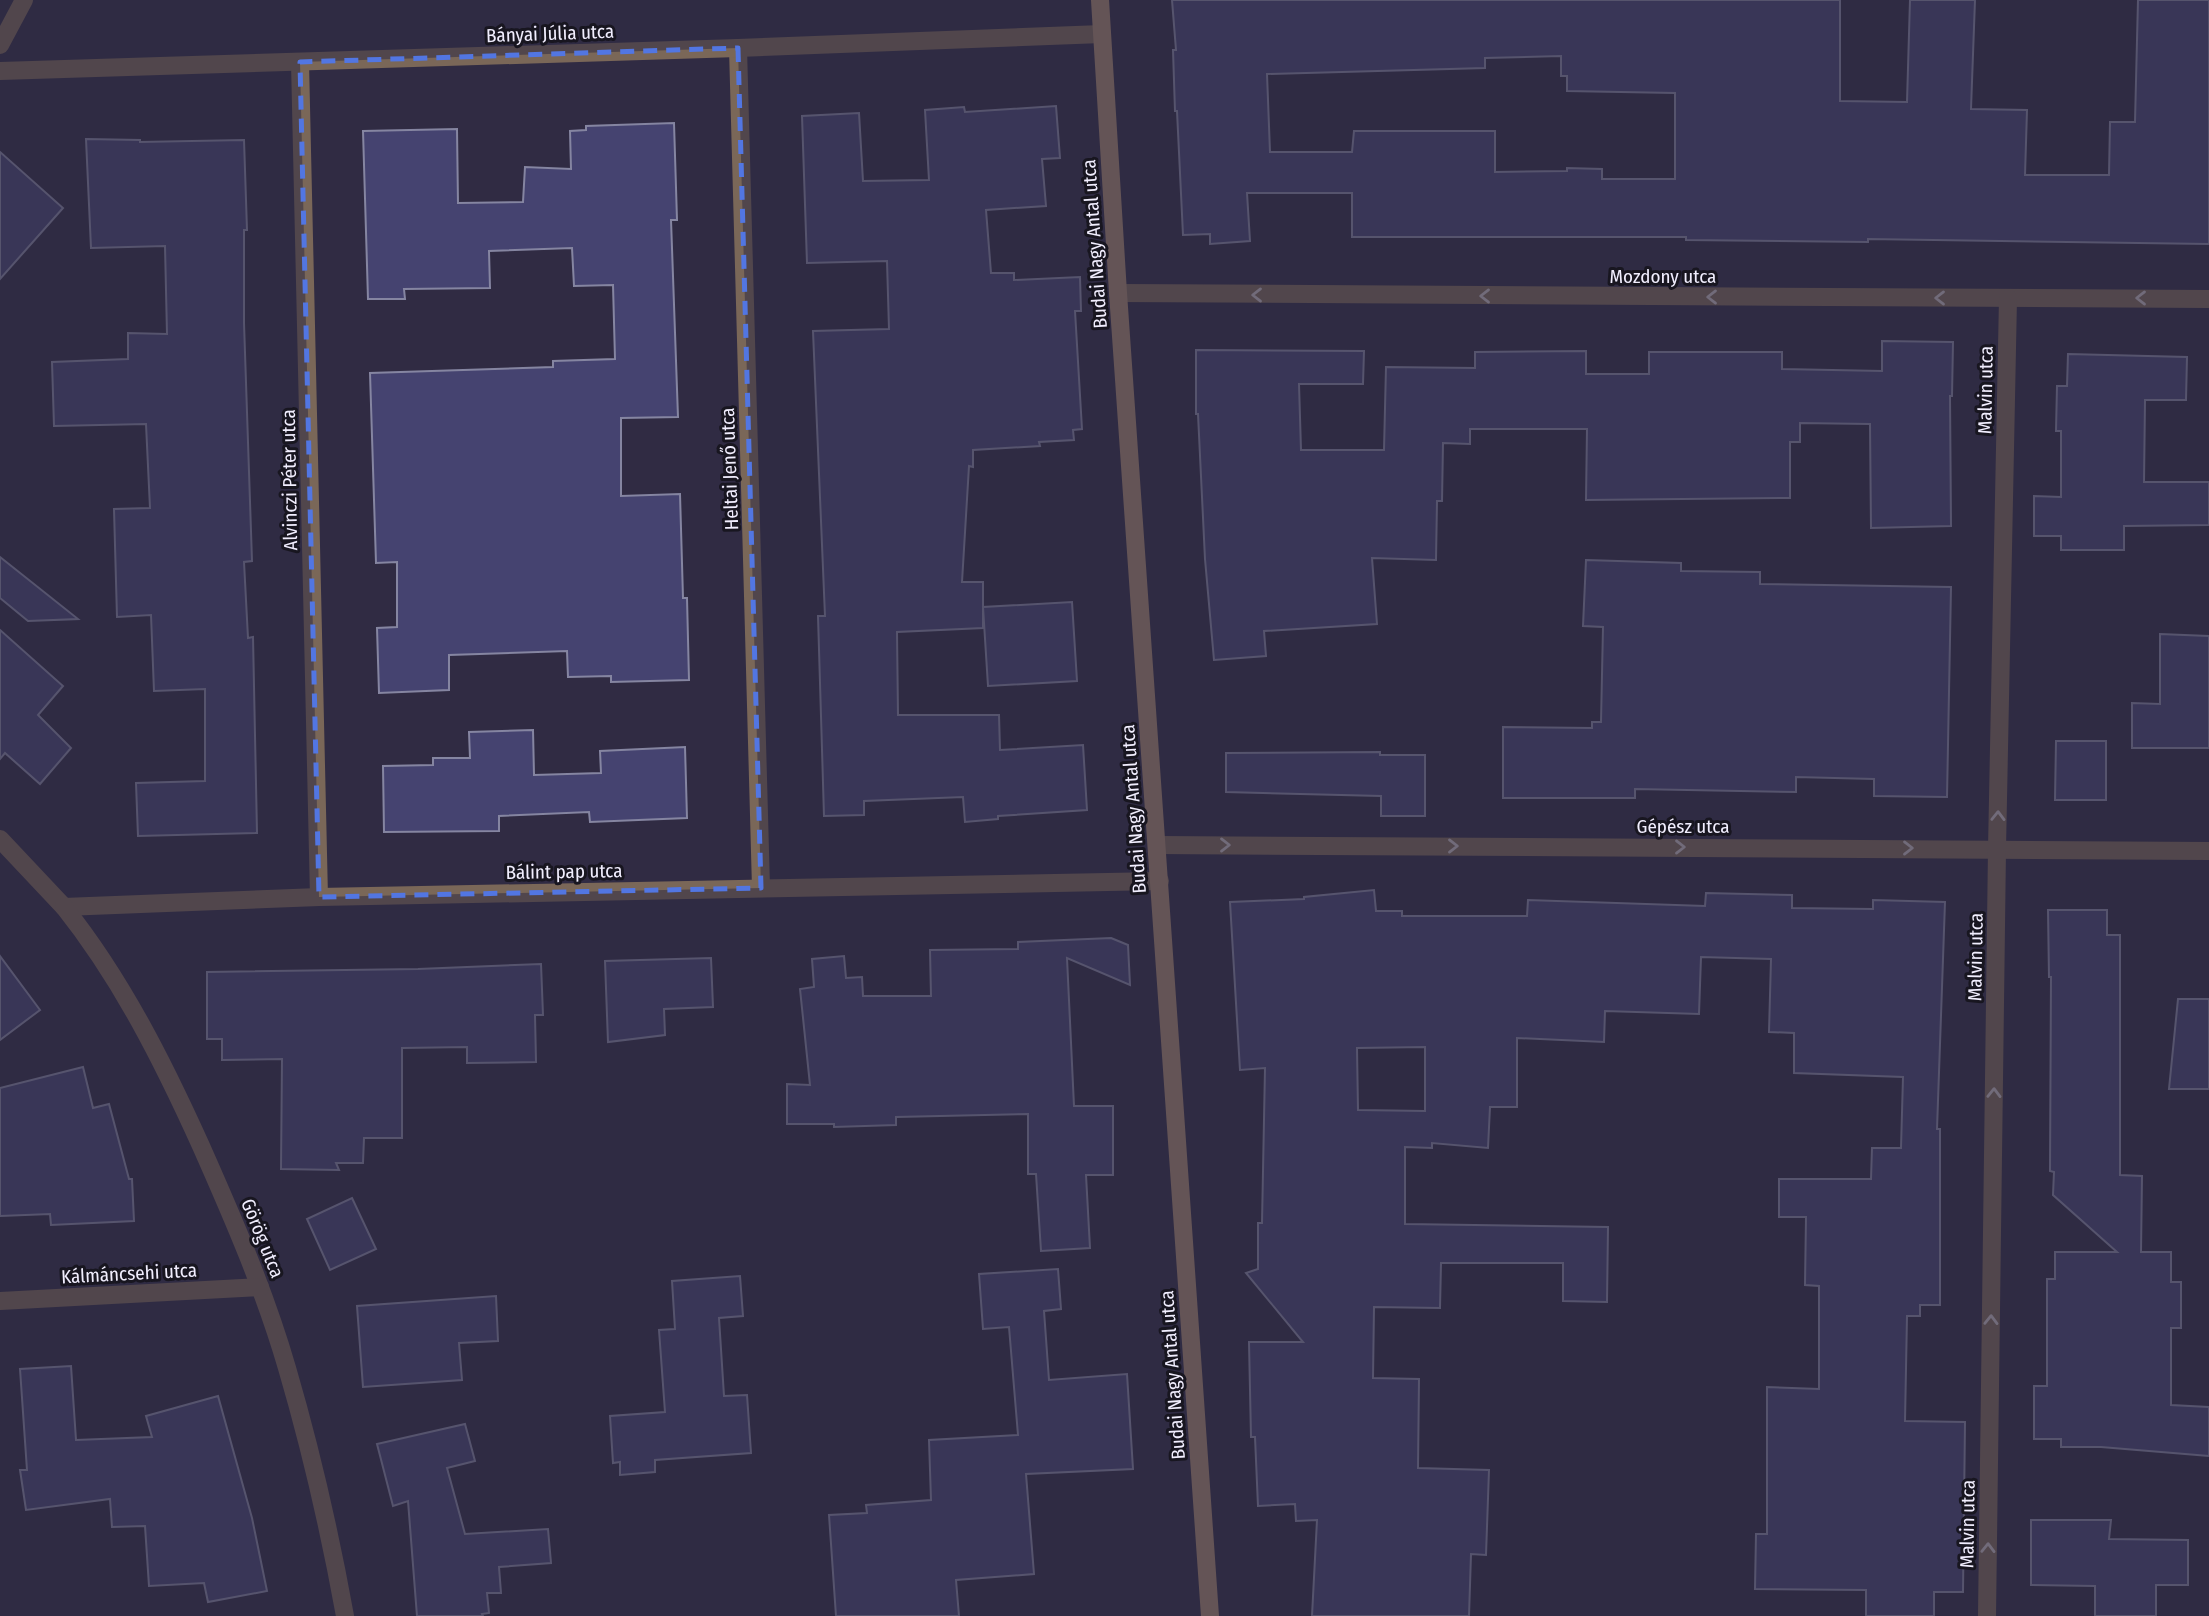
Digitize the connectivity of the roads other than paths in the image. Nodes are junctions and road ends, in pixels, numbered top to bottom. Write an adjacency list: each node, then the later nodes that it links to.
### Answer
1 (24, 0): 4 (street)
2 (1100, 0): 3 (street, Budai Nagy Antal utca)
3 (1101, 34): 5 (street, Bányai Júlia utca); 8 (street, Budai Nagy Antal utca)
4 (0, 45)
5 (738, 48): 6 (street, Bányai Júlia utca); 16 (street, Heltai Jenő utca)
6 (300, 62): 7 (street, Bányai Júlia utca); 17 (street, Alvinczi Péter utca)
7 (0, 71)
8 (1118, 293): 9 (street, Mozdony utca, one-way to 8); 12 (street, Budai Nagy Antal utca)
9 (2008, 298): 10 (street, Mozdony utca, one-way to 9); 13 (street, Malvin utca, one-way to 9)
10 (2209, 299)
11 (0, 839): 18 (street)
12 (1157, 845): 13 (street, Gépész utca, one-way to 13); 15 (street, Budai Nagy Antal utca)
13 (1997, 849): 14 (street, Gépész utca); 23 (street, Malvin utca, one-way to 13)
14 (2209, 851)
15 (1160, 881): 16 (street, Bálint pap utca); 22 (street, Budai Nagy Antal utca)
16 (761, 888): 17 (street, Bálint pap utca)
17 (319, 897): 18 (street, Bálint pap utca)
18 (64, 907): 19 (street, Görög utca)
19 (260, 1287): 20 (street, Kálmáncsehi utca); 21 (street, Görög utca)
20 (0, 1301)
21 (345, 1616)
22 (1210, 1616)
23 (1987, 1616)

